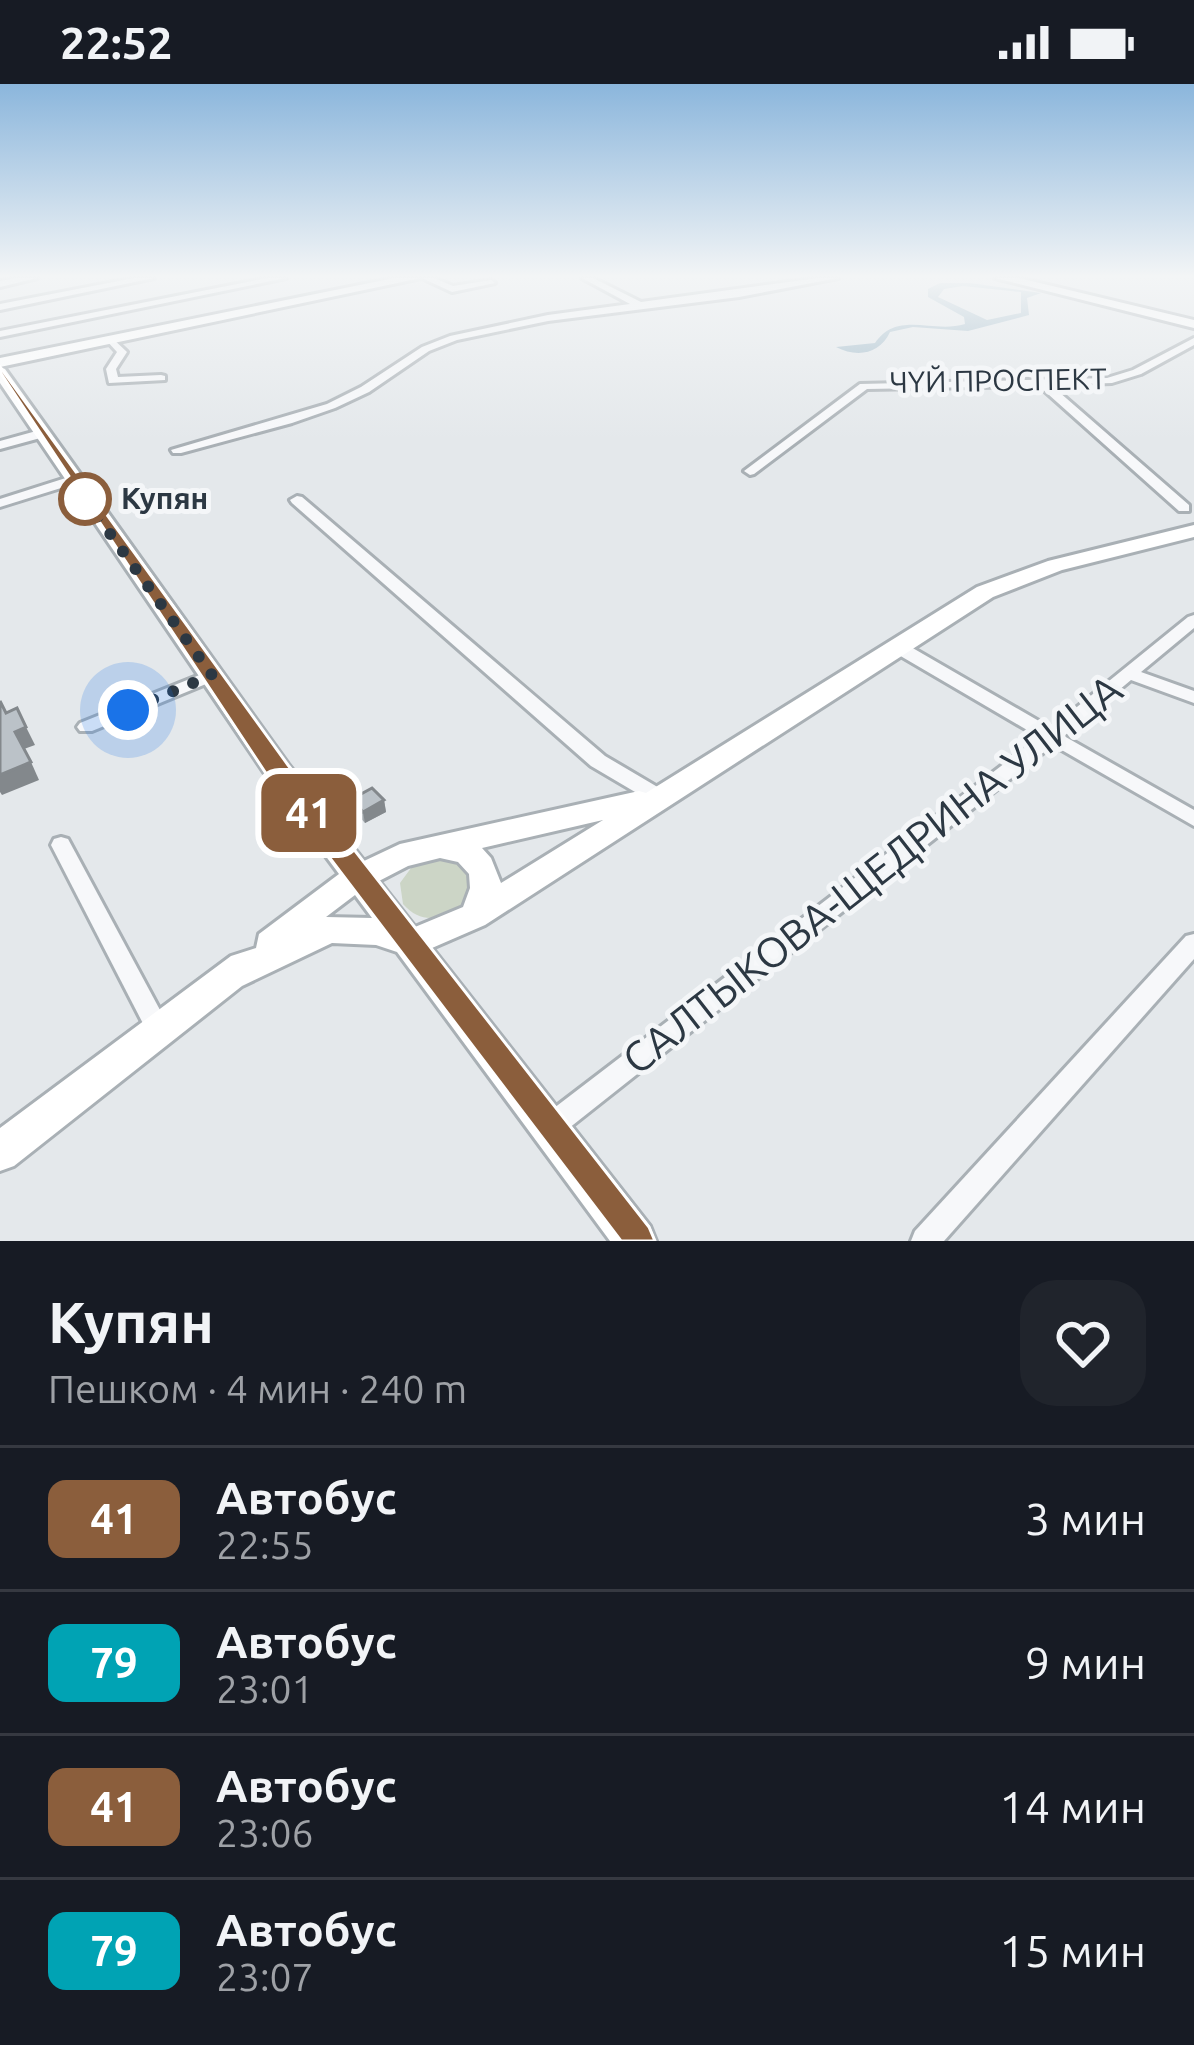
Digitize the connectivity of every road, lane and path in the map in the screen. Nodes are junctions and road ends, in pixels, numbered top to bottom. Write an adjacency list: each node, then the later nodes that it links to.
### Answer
1 (150, 332): 3 (main road)
2 (480, 332): 10 (street)
3 (111, 340): 5 (main road); 6 (street)
4 (1194, 341): 7 (street, ЧҮЙ ПРОСПЕКТ)
5 (0, 368): 8 (main road)
6 (161, 378)
7 (1041, 382): 11 (street, ЧҮЙ ПРОСПЕКТ); 15 (street)
8 (40, 434): 9 (street); 12 (main road)
9 (0, 445)
10 (177, 450)
11 (750, 471)
12 (72, 480): 14 (street); 19 (main road)
13 (297, 500): 23 (street)
14 (0, 503)
15 (1189, 520): 17 (main road)
16 (1194, 620): 18 (street, САЛТЫКОВА-ЩЕДРИНА УЛИЦА)
17 (898, 646): 22 (street); 23 (main road)
18 (1129, 673): 20 (street); 22 (street, САЛТЫКОВА-ЩЕДРИНА УЛИЦА)
19 (212, 675): 21 (street); 27 (main road)
20 (1194, 697)
21 (86, 727)
22 (1051, 737): 24 (street); 33 (street, САЛТЫКОВА-ЩЕДРИНА УЛИЦА)
23 (659, 797): 26 (main road); 28 (main road)
24 (1194, 819)
25 (61, 845): 32 (street)
26 (423, 848): 27 (main road); 28 (main road)
27 (362, 880): 29 (main road); 31 (main road)
28 (474, 916): 29 (main road)
29 (410, 943): 31 (main road); 33 (main road)
30 (1194, 944): 36 (street)
31 (232, 975): 32 (main road)
32 (160, 1031): 34 (main road)
33 (550, 1127): 35 (main road)
34 (0, 1152)
35 (635, 1241)
36 (926, 1241)

